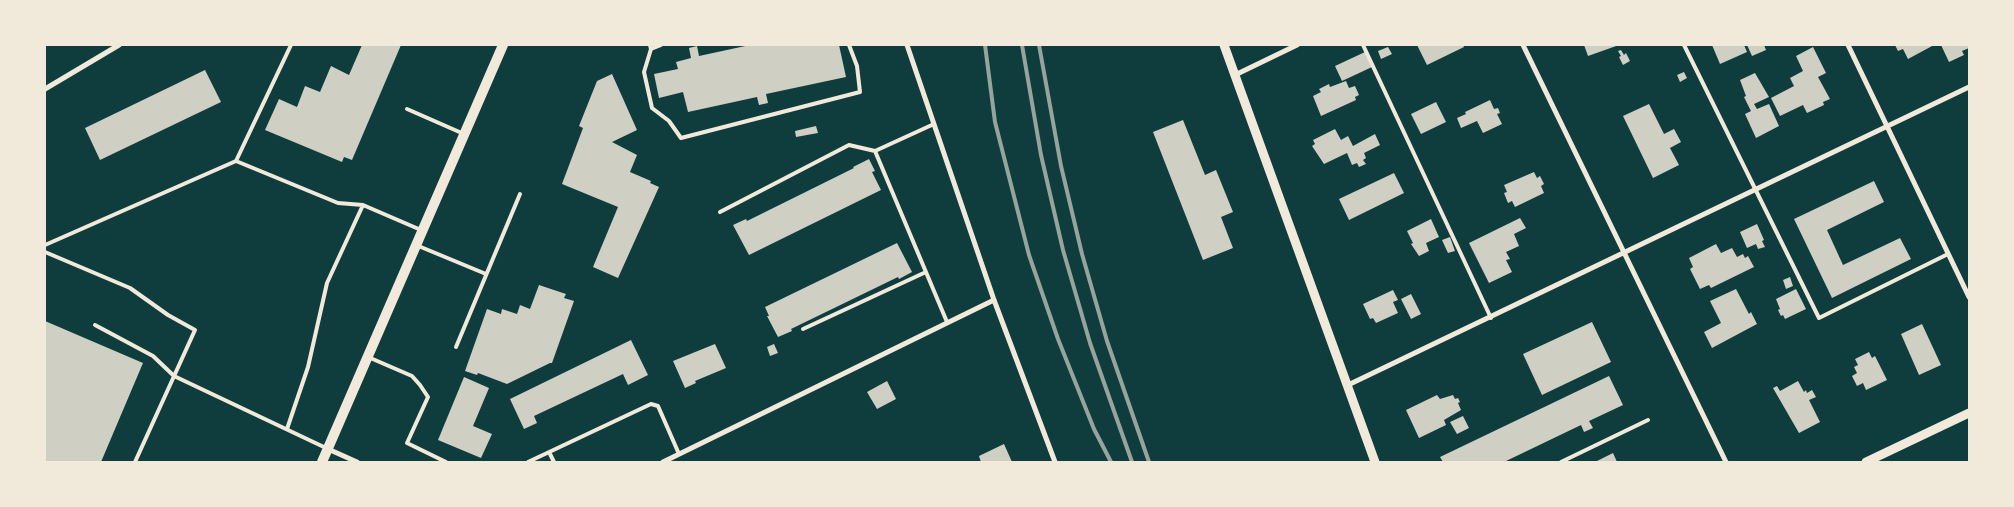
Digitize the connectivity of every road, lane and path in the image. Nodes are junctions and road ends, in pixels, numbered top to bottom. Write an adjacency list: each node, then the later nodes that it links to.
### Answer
1 (119, 45): 16 (street)
2 (291, 45): 22 (lane)
3 (503, 45): 20 (main road)
4 (661, 45): 13 (lane)
5 (849, 45): 13 (lane)
6 (907, 45): 18 (street)
7 (1224, 45): 14 (street)
8 (1297, 45): 14 (street)
9 (1363, 45): 37 (lane)
10 (1523, 45): 31 (street)
11 (1684, 45): 23 (lane)
12 (1848, 45): 19 (street)
13 (651, 47)
14 (1236, 75): 44 (street)
15 (1969, 87): 19 (street)
16 (45, 89)
17 (407, 109): 20 (lane)
18 (934, 124): 21 (lane); 36 (street)
19 (1886, 125): 23 (street); 32 (street)
20 (464, 134): 27 (main road)
21 (876, 150): 26 (lane); 33 (lane)
22 (236, 161): 25 (lane); 28 (lane)
23 (1755, 190): 31 (street); 32 (lane)
24 (520, 194): 34 (lane)
25 (363, 205): 27 (lane); 47 (lane)
26 (720, 212)
27 (423, 230): 29 (main road)
28 (45, 245)
29 (416, 245): 34 (lane); 42 (main road)
30 (45, 252): 43 (lane)
31 (1624, 254): 37 (street); 63 (street)
32 (1948, 254): 35 (street)
33 (926, 272): 38 (lane); 40 (lane)
34 (486, 274): 41 (lane)
35 (1969, 297)
36 (994, 300): 38 (street); 60 (street)
37 (1491, 318): 44 (street)
38 (946, 322): 50 (street)
39 (95, 325): 43 (lane)
40 (803, 329)
41 (456, 347)
42 (368, 357): 48 (main road); 51 (lane)
43 (174, 376): 47 (lane); 52 (lane)
44 (1348, 385): 61 (street)
45 (1969, 413): 64 (street)
46 (1648, 420): 62 (lane)
47 (287, 429): 48 (lane)
48 (328, 449): 53 (main road); 54 (street)
49 (549, 452): 50 (lane); 57 (lane); 58 (lane)
50 (680, 454): 59 (street)
51 (435, 457): 55 (lane); 56 (lane)
52 (135, 462)
53 (322, 462)
54 (357, 462)
55 (432, 462)
56 (446, 462)
57 (528, 462)
58 (554, 462)
59 (663, 462)
60 (1055, 462)
61 (1375, 462)
62 (1561, 462)
63 (1726, 462)
64 (1866, 462)

